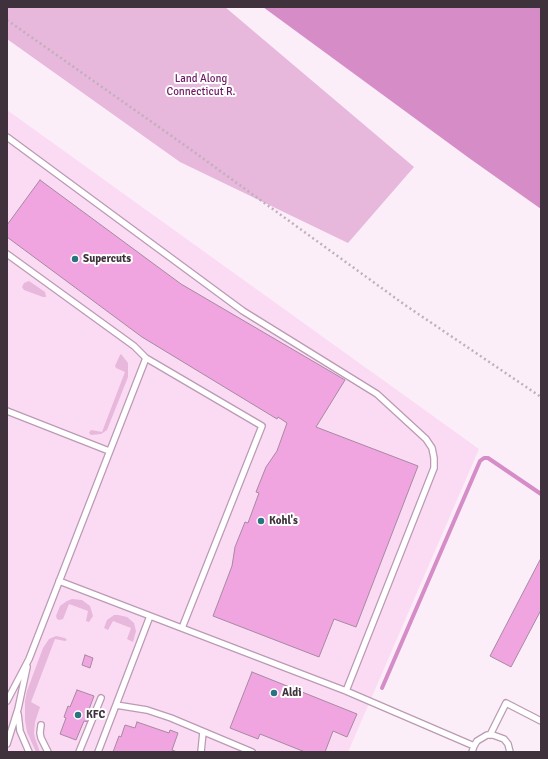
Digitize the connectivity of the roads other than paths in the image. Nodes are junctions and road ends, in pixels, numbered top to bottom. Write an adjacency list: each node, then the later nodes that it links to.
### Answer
1 (7, 137): 10 (lane)
2 (7, 254): 3 (lane)
3 (146, 358): 5 (lane); 8 (lane)
4 (7, 412): 5 (lane)
5 (110, 451): 6 (lane)
6 (59, 581): 7 (lane); 9 (lane)
7 (150, 616): 8 (lane); 13 (lane)
8 (182, 628): 10 (lane)
9 (29, 659): 12 (lane); 14 (lane)
10 (346, 691): 20 (lane)
11 (101, 698): 23 (lane)
12 (7, 701)
13 (116, 705): 17 (lane); 24 (lane)
14 (18, 709): 19 (lane); 21 (lane)
15 (541, 721): 18 (lane)
16 (41, 725): 22 (lane)
17 (203, 732): 25 (lane); 26 (lane)
18 (490, 735): 20 (lane); 28 (lane)
19 (7, 744)
20 (474, 746): 27 (lane)
21 (29, 752)
22 (48, 752)
23 (79, 752)
24 (98, 752)
25 (201, 752)
26 (252, 752)
27 (472, 752)
28 (510, 752)

